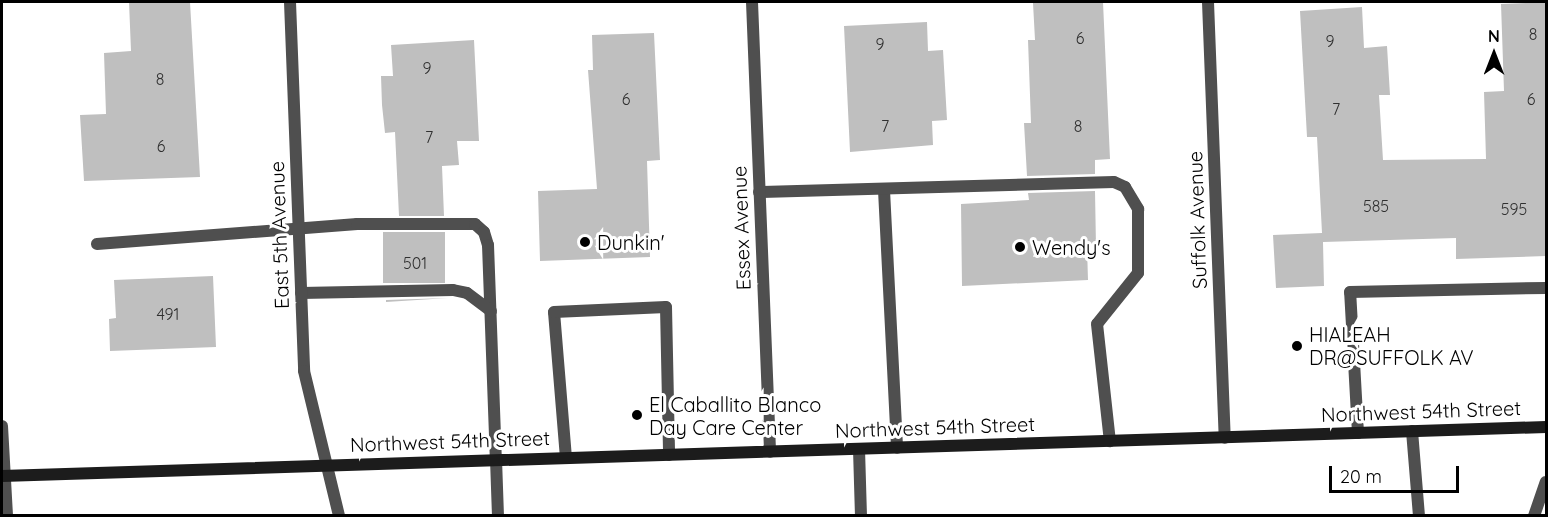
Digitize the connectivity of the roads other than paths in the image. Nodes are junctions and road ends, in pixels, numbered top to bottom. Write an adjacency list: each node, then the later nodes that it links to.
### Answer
1 (290, 2): 6 (street, East 5th Avenue)
2 (752, 2): 5 (street, Essex Avenue)
3 (1208, 2): 15 (street, Suffolk Avenue)
4 (884, 190): 5 (street); 16 (street); 17 (street)
5 (759, 192): 19 (street, Essex Avenue)
6 (299, 229): 7 (street); 9 (street, East 5th Avenue); 10 (street)
7 (97, 244)
8 (1546, 288): 14 (street)
9 (301, 293): 10 (street); 23 (street, East 5th Avenue)
10 (491, 312): 22 (street)
11 (2, 426): 24 (street)
12 (1546, 427): 13 (main road, Northwest 54th Street)
13 (1412, 431): 14 (main road, Northwest 54th Street); 30 (street)
14 (1358, 433): 15 (main road, Northwest 54th Street)
15 (1225, 438): 16 (main road, Northwest 54th Street)
16 (1110, 441): 17 (main road, Northwest 54th Street)
17 (897, 448): 18 (main road, Northwest 54th Street)
18 (859, 449): 19 (main road, Northwest 54th Street); 29 (street)
19 (770, 452): 20 (main road, Northwest 54th Street)
20 (669, 455): 21 (main road, Northwest 54th Street); 21 (street)
21 (566, 458): 22 (main road, Northwest 54th Street)
22 (496, 459): 23 (main road, Northwest 54th Street); 28 (street)
23 (324, 464): 24 (main road, Northwest 54th Street); 27 (street, East 5th Avenue)
24 (3, 476): 26 (street)
25 (1546, 482): 31 (street)
26 (7, 516)
27 (339, 516)
28 (498, 516)
29 (861, 516)
30 (1419, 516)
31 (1534, 516)

